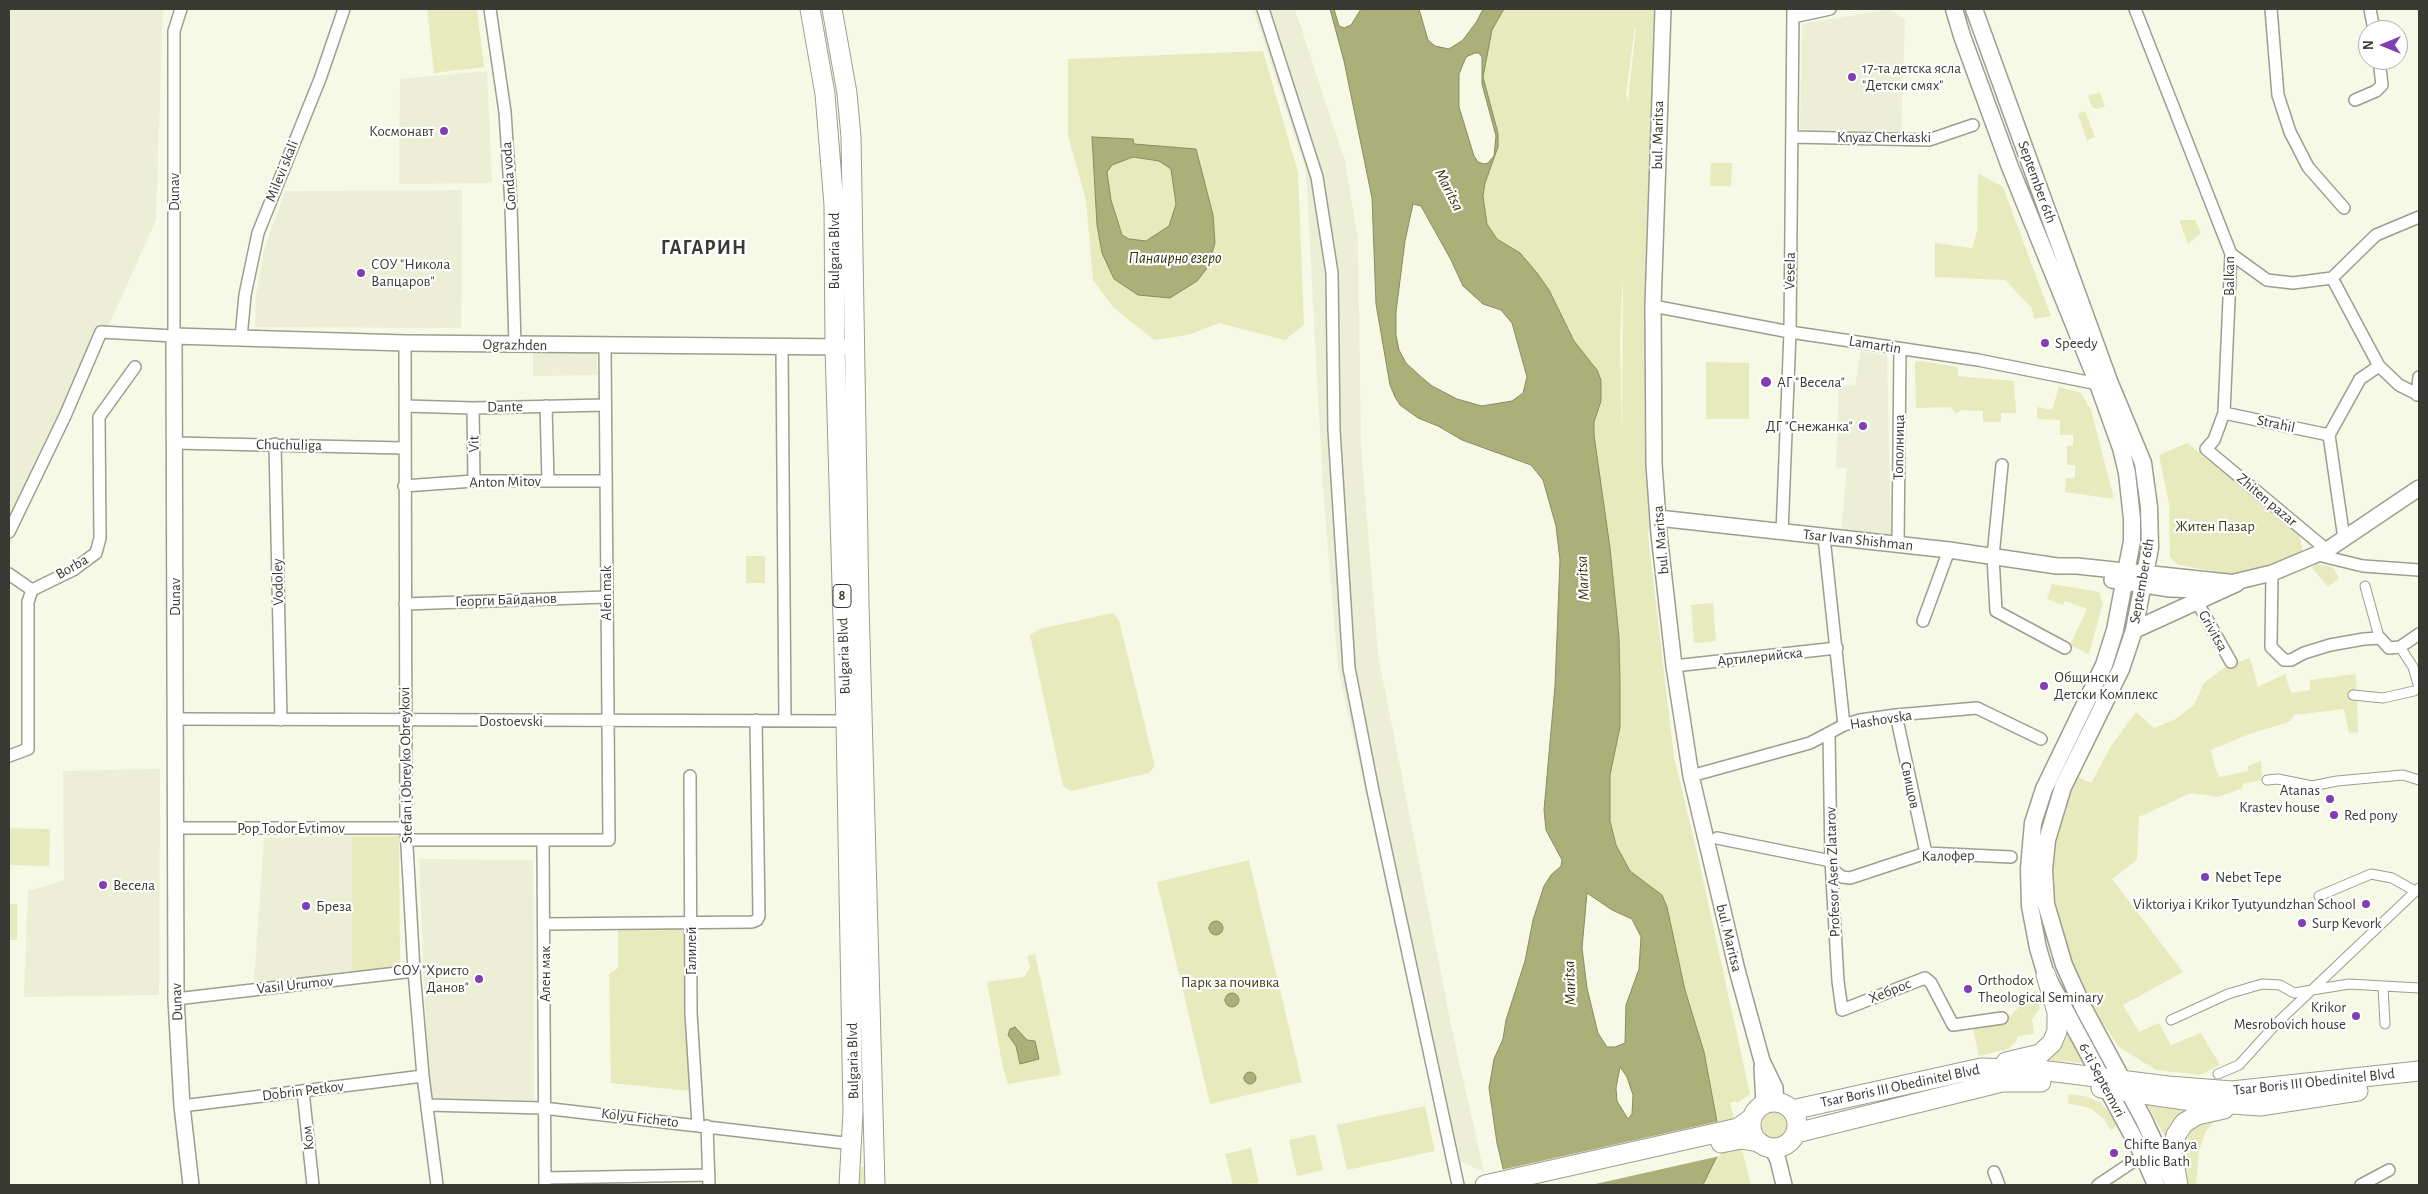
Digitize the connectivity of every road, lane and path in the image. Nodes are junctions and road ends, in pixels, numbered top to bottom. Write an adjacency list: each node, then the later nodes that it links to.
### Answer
1 (181, 9): 24 (street, Dunav)
2 (344, 9): 25 (street, Milevi skali)
3 (490, 9): 27 (street, Gonda voda)
4 (810, 9): 30 (main road, Bulgaria Blvd / 8)
5 (832, 9): 31 (main road, 8)
6 (1263, 9): 147 (street)
7 (1663, 9): 22 (street, bul. Maritsa)
8 (1830, 9): 13 (street)
9 (1954, 9): 36 (main road, September 6th)
10 (1974, 9): 67 (main road, September 6th)
11 (2134, 9): 20 (street, Balkan)
12 (2271, 9): 18 (street)
13 (1793, 13): 17 (street, Vesela)
14 (2380, 70): 15 (street)
15 (2355, 100)
16 (1973, 124): 17 (street, Knyaz Cherkaski)
17 (1792, 137): 23 (street, Vesela)
18 (2344, 208)
19 (2419, 217): 21 (street)
20 (2231, 254): 21 (street); 42 (street, Balkan)
21 (2332, 278): 33 (street)
22 (1653, 306): 23 (street, Lamartin); 54 (street, bul. Maritsa)
23 (1790, 332): 32 (street, Lamartin); 56 (street, Vesela)
24 (174, 336): 25 (street, Ograzhden); 44 (street, Dunav); 55 (street)
25 (242, 338): 26 (street, Ograzhden)
26 (405, 343): 27 (street, Ograzhden); 38 (street, Stefan i Obreyko Obreykovi)
27 (515, 345): 28 (street, Ograzhden)
28 (606, 346): 29 (street, Ograzhden); 40 (street, Alen mak)
29 (782, 346): 30 (street, Ograzhden); 88 (street)
30 (835, 347): 31 (street, Ograzhden); 90 (main road, Bulgaria Blvd / 8)
31 (856, 348): 146 (main road, 8)
32 (1900, 350): 36 (street, Lamartin); 59 (street, Тополница)
33 (2379, 366): 37 (street); 43 (street)
34 (135, 367): 70 (street, Borba)
35 (2419, 377): 37 (street)
36 (2098, 384): 66 (main road, September 6th)
37 (2418, 395)
38 (405, 406): 41 (street, Dante); 46 (street, Stefan i Obreyko Obreykovi)
39 (546, 406): 40 (street, Dante); 41 (street, Dante); 50 (street)
40 (605, 406): 51 (street, Alen mak)
41 (474, 408): 49 (street, Vit)
42 (2224, 413): 43 (street, Strahil); 47 (street, Balkan)
43 (2329, 435): 58 (street)
44 (174, 443): 45 (street, Chuchuliga); 85 (street, Dunav)
45 (275, 444): 46 (street, Chuchuliga); 86 (street, Vodoley)
46 (404, 448): 52 (street, Stefan i Obreyko Obreykovi)
47 (2206, 449): 61 (street, Zhiten pazar)
48 (2002, 466): 62 (street)
49 (474, 481): 50 (street, Anton Mitov); 52 (street, Anton Mitov)
50 (548, 481): 51 (street, Anton Mitov)
51 (605, 481): 71 (street, Alen mak)
52 (404, 486): 73 (street, Stefan i Obreyko Obreykovi)
53 (2419, 488): 58 (street)
54 (1658, 518): 56 (street, Tsar Ivan Shishman); 97 (street, bul. Maritsa)
55 (9, 532)
56 (1782, 533): 57 (street, Tsar Ivan Shishman)
57 (1824, 537): 59 (street, Tsar Ivan Shishman); 79 (street)
58 (2344, 539): 61 (street)
59 (1898, 544): 60 (street, Tsar Ivan Shishman)
60 (1949, 550): 62 (street, Tsar Ivan Shishman); 74 (street)
61 (2322, 553): 63 (street); 64 (street, Tsar Ivan Shishman)
62 (1993, 556): 66 (street, Tsar Ivan Shishman); 80 (street)
63 (2419, 570)
64 (2272, 573): 68 (street, Tsar Ivan Shishman); 78 (street)
65 (9, 574): 70 (street)
66 (2126, 577): 67 (street, Tsar Ivan Shishman); 113 (main road, September 6th)
67 (2144, 580): 68 (street, Tsar Ivan Shishman); 75 (main road, September 6th)
68 (2237, 582): 72 (main road)
69 (2365, 586): 76 (street)
70 (32, 590): 95 (street)
71 (606, 597): 73 (street, Георги Байданов); 91 (street, Alen mak)
72 (2196, 600): 75 (main road); 81 (street, Grivitsa)
73 (405, 604): 89 (street, Stefan i Obreyko Obreykovi)
74 (1923, 622)
75 (2134, 630): 127 (main road, 6-ti Septemvri)
76 (2378, 634)
77 (2419, 634): 78 (street)
78 (2400, 647): 83 (street)
79 (1837, 648): 82 (street, Артилерийска); 92 (street)
80 (2066, 648)
81 (2230, 662)
82 (1683, 665)
83 (2353, 695)
84 (1896, 715): 92 (street, Hashovska); 94 (street, Hashovska); 105 (street, Свищов)
85 (175, 719): 86 (street, Dostoevski); 100 (street, Dunav)
86 (281, 720): 89 (street, Dostoevski)
87 (756, 720): 88 (street, Dostoevski); 91 (street, Dostoevski); 110 (street)
88 (785, 720): 90 (street, Dostoevski)
89 (406, 721): 91 (street, Dostoevski); 101 (street, Stefan i Obreyko Obreykovi)
90 (846, 721): 136 (main road, Bulgaria Blvd / 8)
91 (607, 722): 104 (street, Alen mak)
92 (1844, 725): 93 (street, Hashovska)
93 (1829, 733): 97 (street, Hashovska); 107 (street, Profesor Asen Zlatarov)
94 (2041, 739)
95 (9, 756)
96 (690, 776): 110 (street, Галилей)
97 (1692, 776): 130 (street, bul. Maritsa)
98 (2267, 780): 99 (street)
99 (2419, 780)
100 (176, 828): 101 (street, Pop Todor Evtimov); 117 (street, Dunav)
101 (406, 834): 103 (street, Pop Todor Evtimov); 112 (street, Stefan i Obreyko Obreykovi)
102 (1717, 838): 107 (street, Калофер)
103 (544, 840): 104 (street, Pop Todor Evtimov); 111 (street, Ален мак)
104 (609, 840)
105 (1926, 853): 106 (street, Калофер); 107 (street, Калофер)
106 (2011, 856)
107 (1831, 865): 118 (street, Profesor Asen Zlatarov)
108 (2417, 889): 109 (street); 116 (street)
109 (2319, 896)
110 (691, 922): 111 (street); 134 (street, Галилей)
111 (545, 924): 133 (street, Ален мак)
112 (414, 971): 117 (street, Vasil Urumov); 125 (street, Stefan i Obreyko Obreykovi)
113 (2046, 975): 122 (main road); 127 (main road, 6-ti Septemvri)
114 (2383, 986): 115 (street); 116 (street); 121 (street)
115 (2419, 988)
116 (2314, 990): 120 (street); 124 (street)
117 (176, 999): 131 (street, Dunav)
118 (1842, 1010): 119 (street, Хеброс)
119 (2002, 1018)
120 (2170, 1020)
121 (2384, 1024)
122 (1981, 1068): 127 (main road, Tsar Boris III Obedinitel Blvd); 130 (main road, Tsar Boris III Obedinitel Blvd)
123 (2419, 1071): 127 (main road, Tsar Boris III Obedinitel Blvd)
124 (2218, 1074)
125 (424, 1076): 128 (street, Dobrin Petkov); 129 (street, Stefan i Obreyko Obreykovi)
126 (2419, 1083): 132 (main road, Tsar Boris III Obedinitel Blvd)
127 (2122, 1085): 132 (main road, Tsar Boris III Obedinitel Blvd); 135 (main road, Tsar Boris III Obedinitel Blvd); 137 (main road, 6-ti Septemvri); 154 (main road, 6-ti Septemvri)
128 (303, 1091): 131 (street, Dobrin Petkov); 143 (street, Ком)
129 (427, 1105): 133 (street, Kolyu Ficheto); 144 (street, Stefan i Obreyko Obreykovi)
130 (1777, 1105): 135 (main road); 135 (main road)
131 (182, 1106): 142 (street, Dunav)
132 (2260, 1106): 155 (main road)
133 (544, 1108): 134 (street, Kolyu Ficheto); 141 (street, Ален мак)
134 (702, 1126): 136 (street, Kolyu Ficheto); 140 (street, Галилей)
135 (1765, 1139): 148 (main road, Tsar Boris III Obedinitel Blvd); 149 (main road, Tsar Boris III Obedinitel Blvd); 150 (street)
136 (853, 1144): 145 (main road, Bulgaria Blvd / 8)
137 (2143, 1155): 152 (street); 153 (main road, 6-ti Septemvri)
138 (2389, 1170): 156 (street)
139 (1994, 1172): 151 (street)
140 (709, 1180): 141 (street)
141 (545, 1182)
142 (191, 1185)
143 (313, 1185)
144 (437, 1185)
145 (849, 1185)
146 (874, 1185)
147 (1458, 1185)
148 (1488, 1185)
149 (1534, 1185)
150 (1784, 1185)
151 (1999, 1185)
152 (2098, 1185)
153 (2156, 1185)
154 (2174, 1185)
155 (2178, 1185)
156 (2361, 1185)

